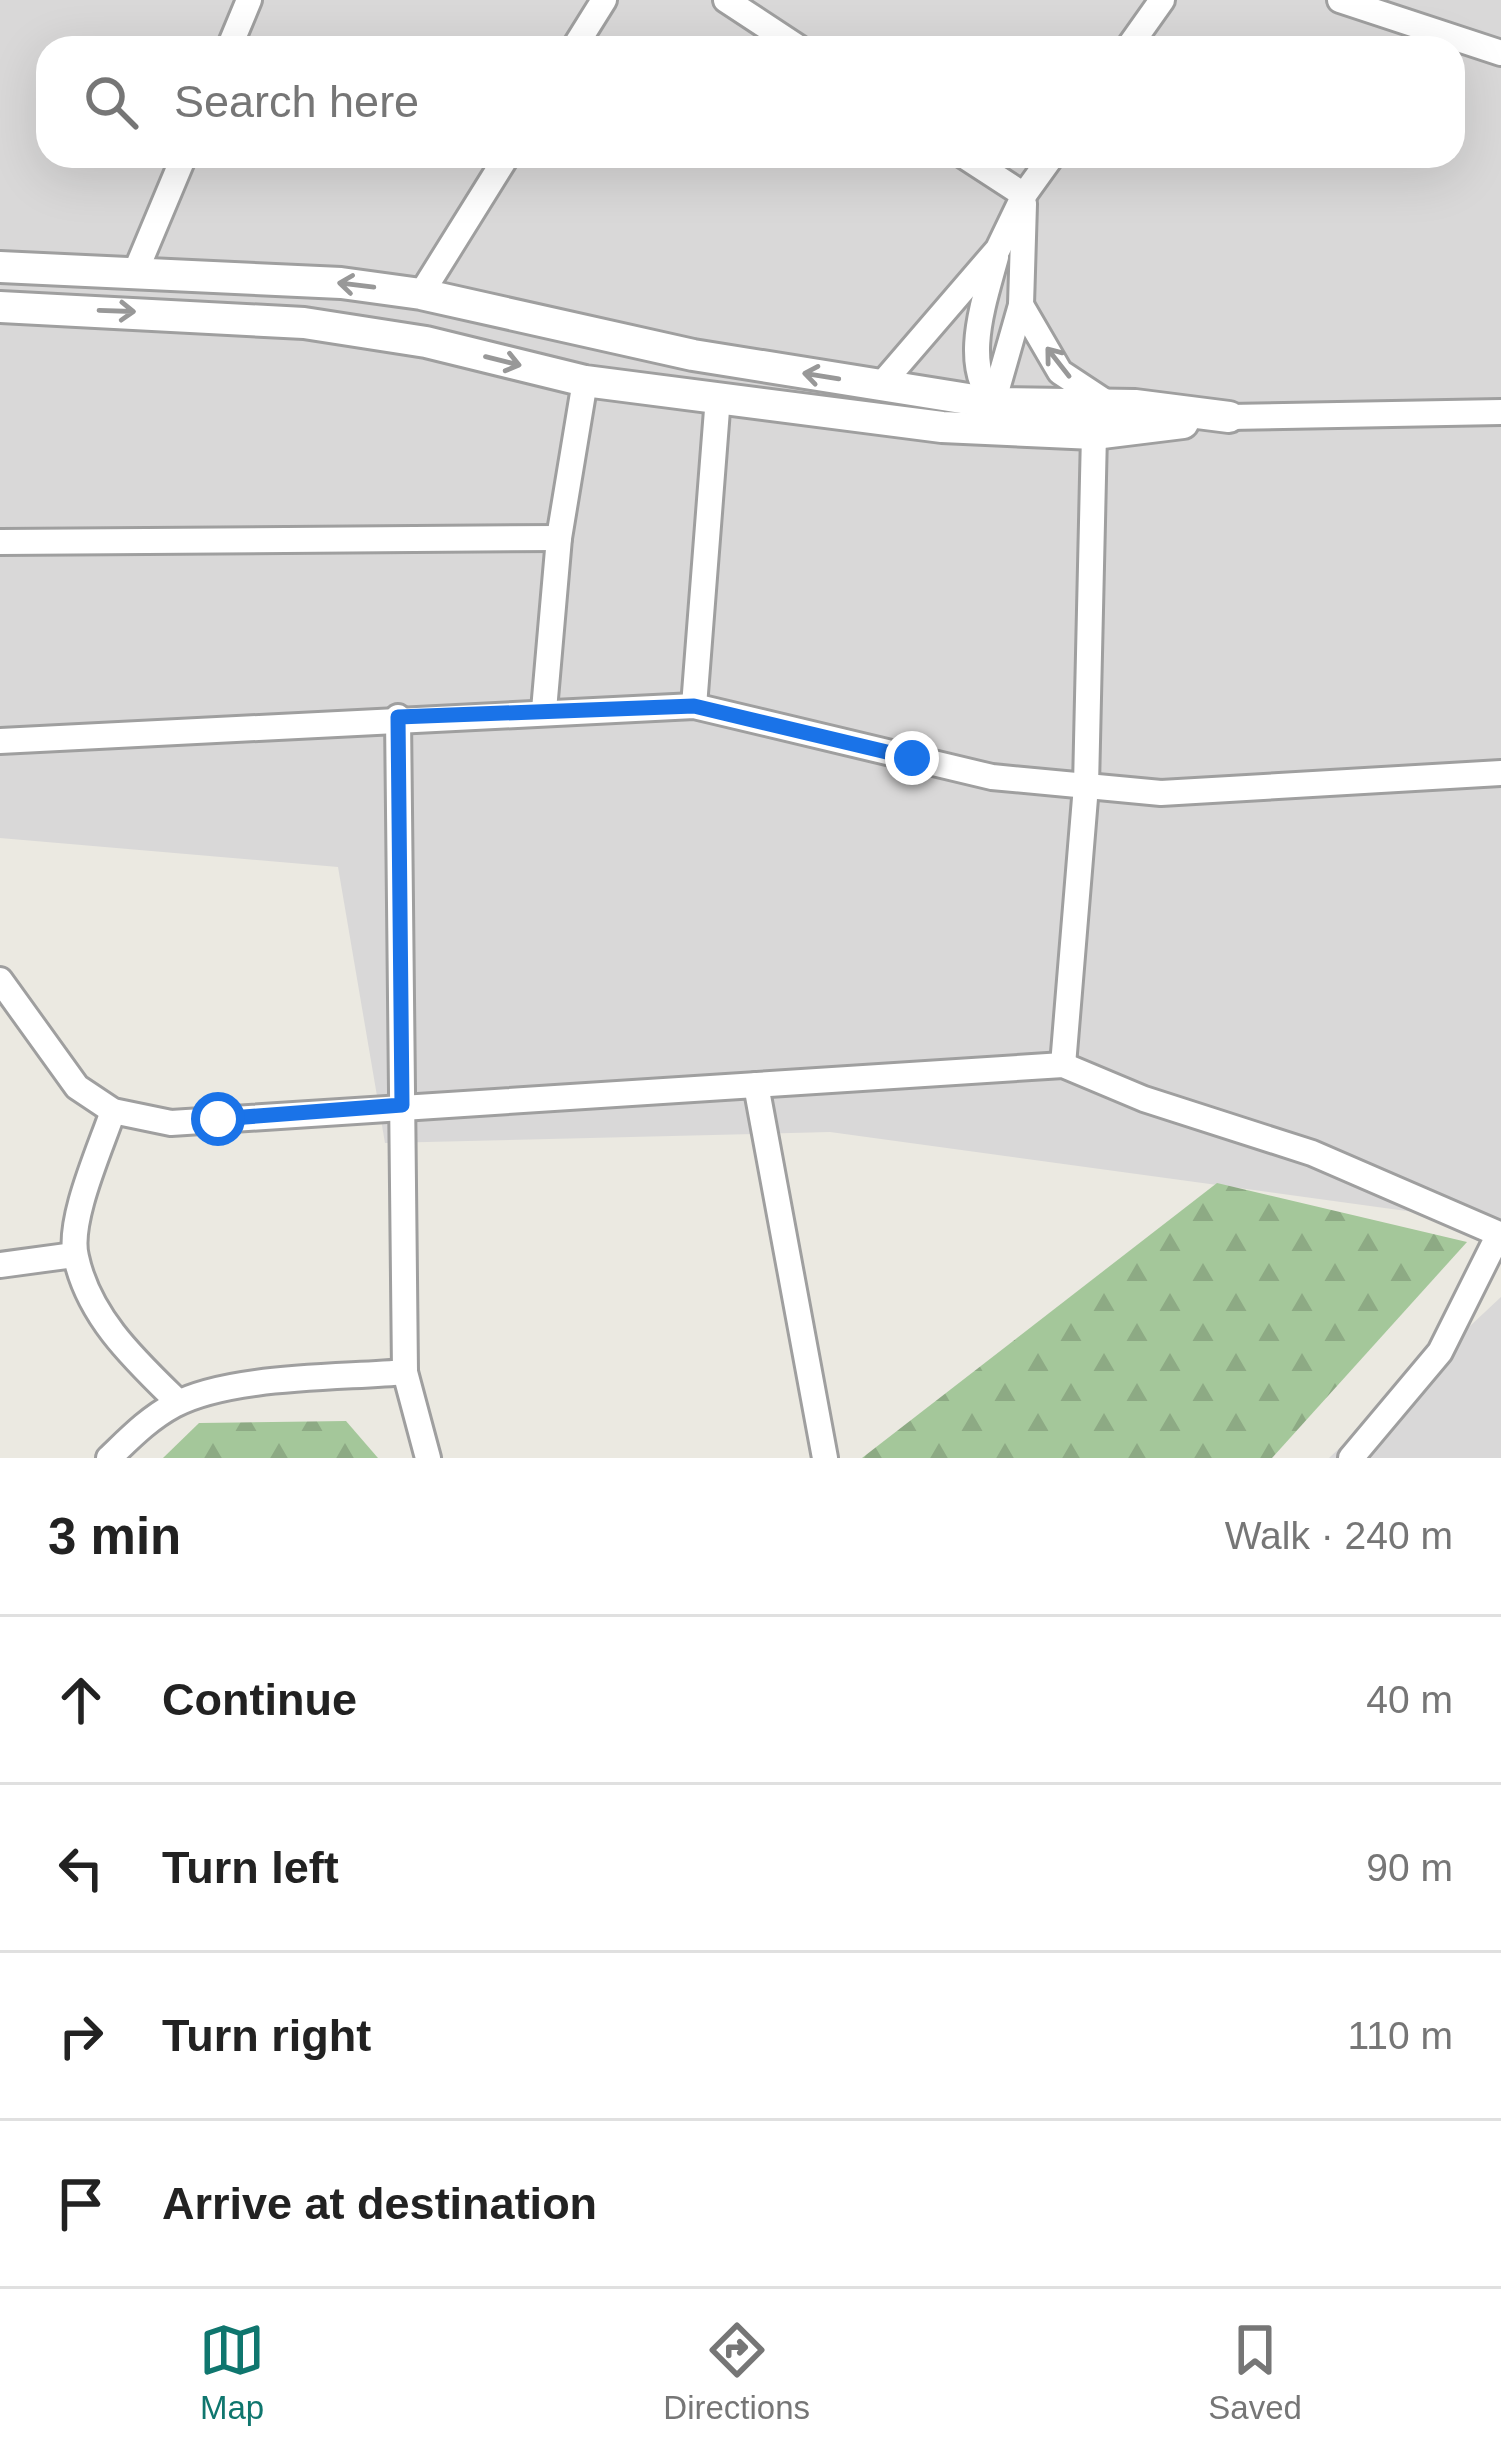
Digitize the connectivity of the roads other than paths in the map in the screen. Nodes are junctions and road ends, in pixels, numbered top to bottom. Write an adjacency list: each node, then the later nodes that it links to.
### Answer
1 (249, 0): 6 (street)
2 (604, 0): 7 (street)
3 (726, 0): 8 (street)
4 (1162, 0): 9 (street)
5 (1340, 0): 10 (street)
6 (234, 36)
7 (582, 36)
8 (781, 36)
9 (1136, 36)
10 (1449, 36)
11 (1465, 41): 12 (street)
12 (1501, 53)
13 (179, 168): 20 (street)
14 (500, 168): 21 (street)
15 (982, 168): 17 (street)
16 (1043, 168): 17 (street)
17 (1024, 195): 18 (street); 22 (street)
18 (998, 249): 25 (street); 27 (street)
19 (0, 267): 20 (street)
20 (134, 273): 21 (street, one-way to 20)
21 (421, 294): 25 (street, one-way to 21)
22 (1021, 305): 27 (street); 28 (street, one-way to 22)
23 (0, 307): 24 (street, one-way to 24)
24 (586, 381): 26 (street); 34 (street)
25 (880, 386): 27 (street)
26 (718, 397): 31 (street); 36 (street)
27 (993, 404): 28 (street); 31 (street); 32 (street)
28 (1110, 405): 30 (street)
29 (1501, 412): 30 (street)
30 (1228, 417): 33 (street)
31 (942, 427): 32 (street)
32 (1048, 434): 33 (street)
33 (1094, 434): 41 (street)
34 (559, 538): 35 (street); 37 (street)
35 (0, 542)
36 (694, 706): 37 (street); 41 (street)
37 (544, 710): 38 (street)
38 (398, 717): 39 (street); 45 (street)
39 (0, 741)
40 (1501, 773): 41 (street)
41 (1086, 786): 43 (street)
42 (0, 980): 46 (street)
43 (1063, 1065): 44 (street); 47 (street)
44 (755, 1085): 45 (street); 54 (street)
45 (402, 1105): 46 (street); 50 (street)
46 (113, 1111): 48 (street)
47 (1500, 1234): 55 (street)
48 (74, 1255): 49 (street); 51 (street)
49 (0, 1264)
50 (405, 1372): 51 (street); 53 (street)
51 (178, 1402): 52 (street)
52 (110, 1458)
53 (428, 1458)
54 (825, 1458)
55 (1351, 1458)

